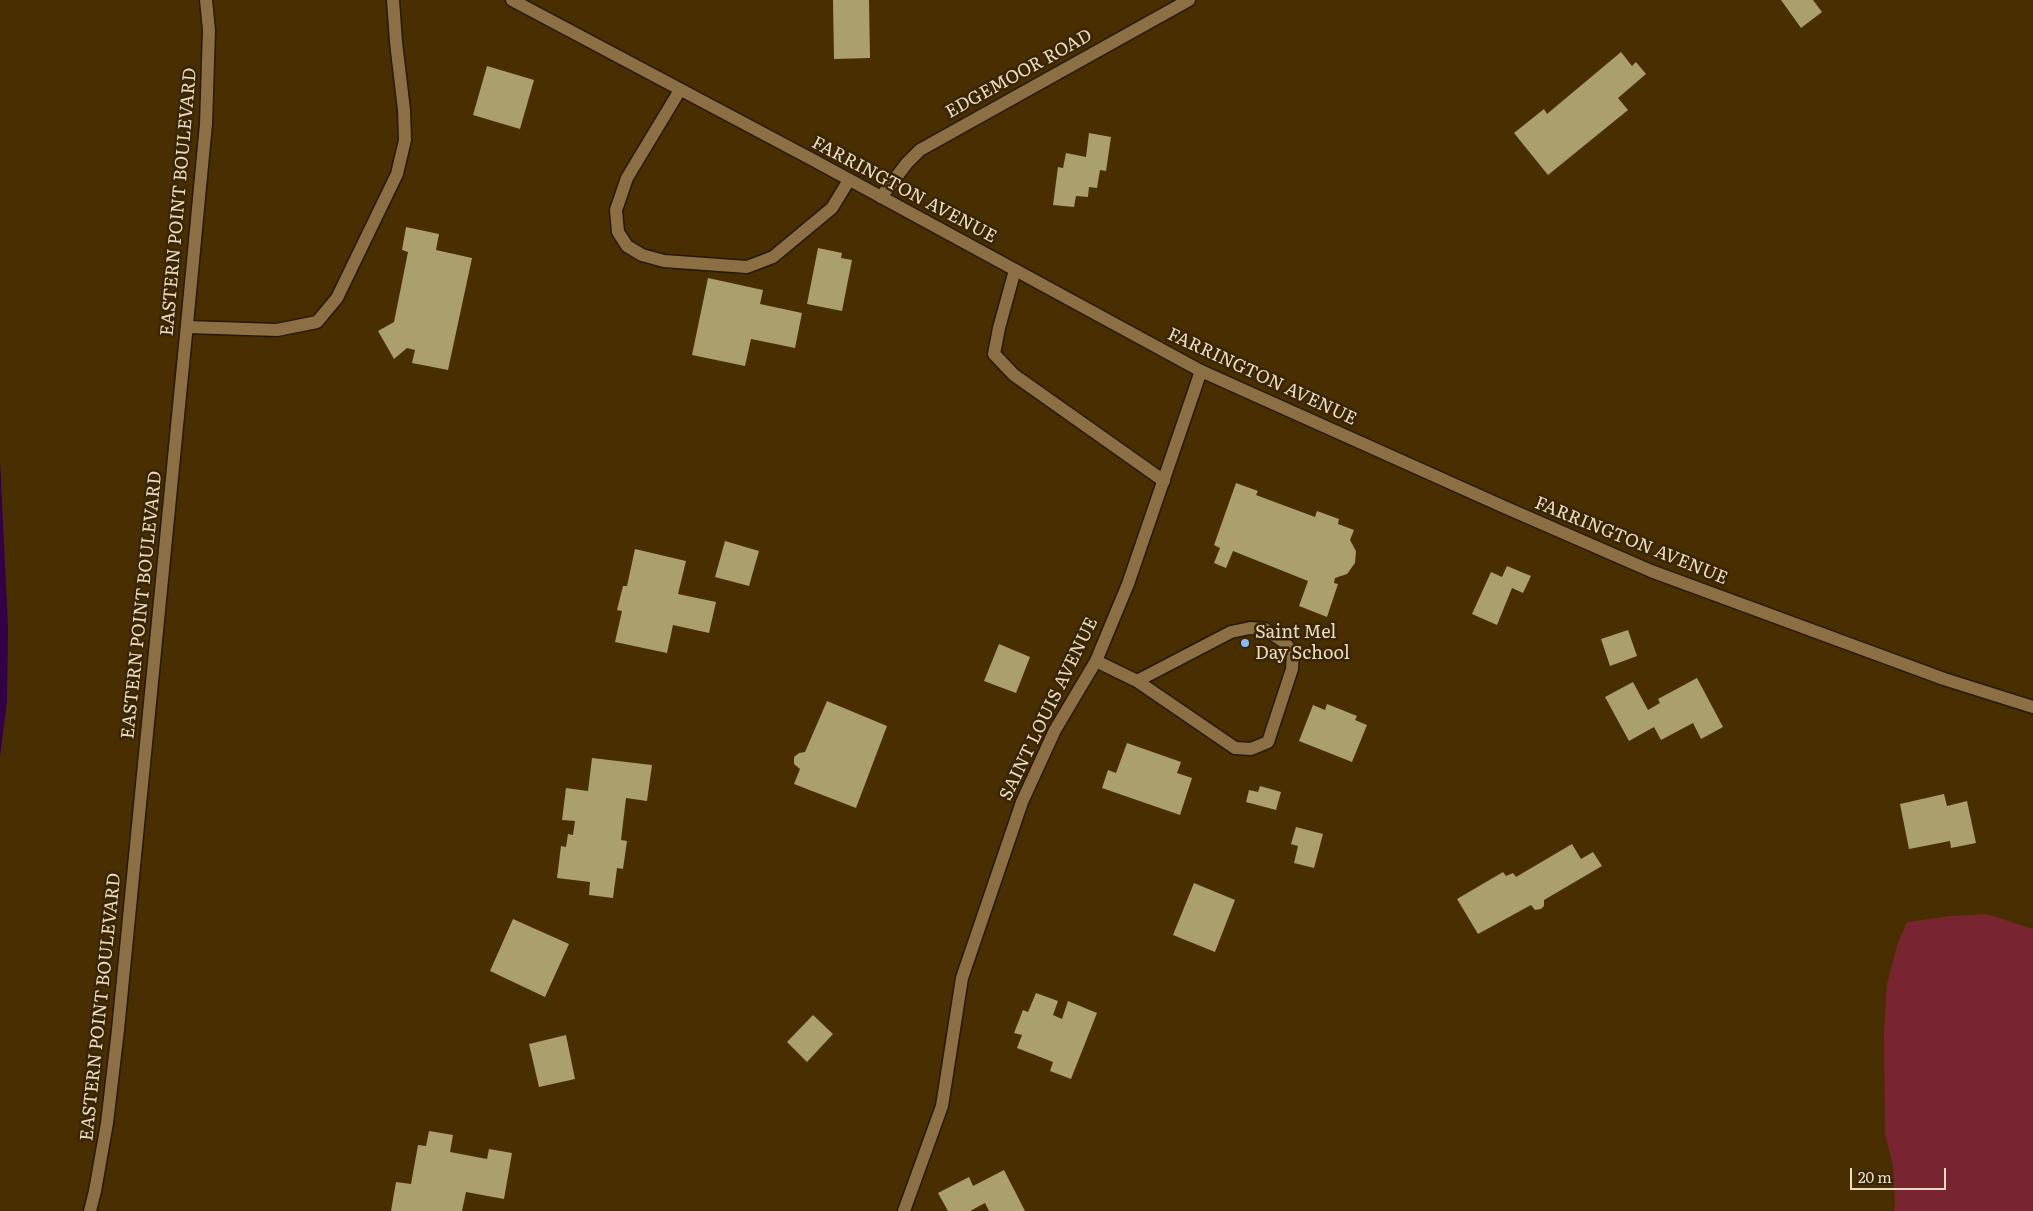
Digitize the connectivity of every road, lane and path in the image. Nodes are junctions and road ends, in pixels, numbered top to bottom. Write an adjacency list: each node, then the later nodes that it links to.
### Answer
1 (206, 0): 9 (street, EASTERN POINT BOULEVARD)
2 (393, 0): 9 (street)
3 (512, 0): 5 (street, FARRINGTON AVENUE)
4 (1188, 0): 7 (street, EDGEMOOR ROAD)
5 (680, 90): 6 (street, FARRINGTON AVENUE); 6 (street)
6 (848, 180): 7 (street, FARRINGTON AVENUE)
7 (881, 197): 8 (street, FARRINGTON AVENUE)
8 (1015, 270): 10 (street, FARRINGTON AVENUE); 11 (street)
9 (187, 327): 15 (street, EASTERN POINT BOULEVARD)
10 (1201, 371): 11 (street, SAINT LOUIS AVENUE); 14 (street, FARRINGTON AVENUE)
11 (1164, 481): 12 (street, SAINT LOUIS AVENUE)
12 (1096, 661): 13 (street); 16 (street, SAINT LOUIS AVENUE)
13 (1138, 681): 13 (street)
14 (2033, 707)
15 (90, 1211)
16 (904, 1211)

